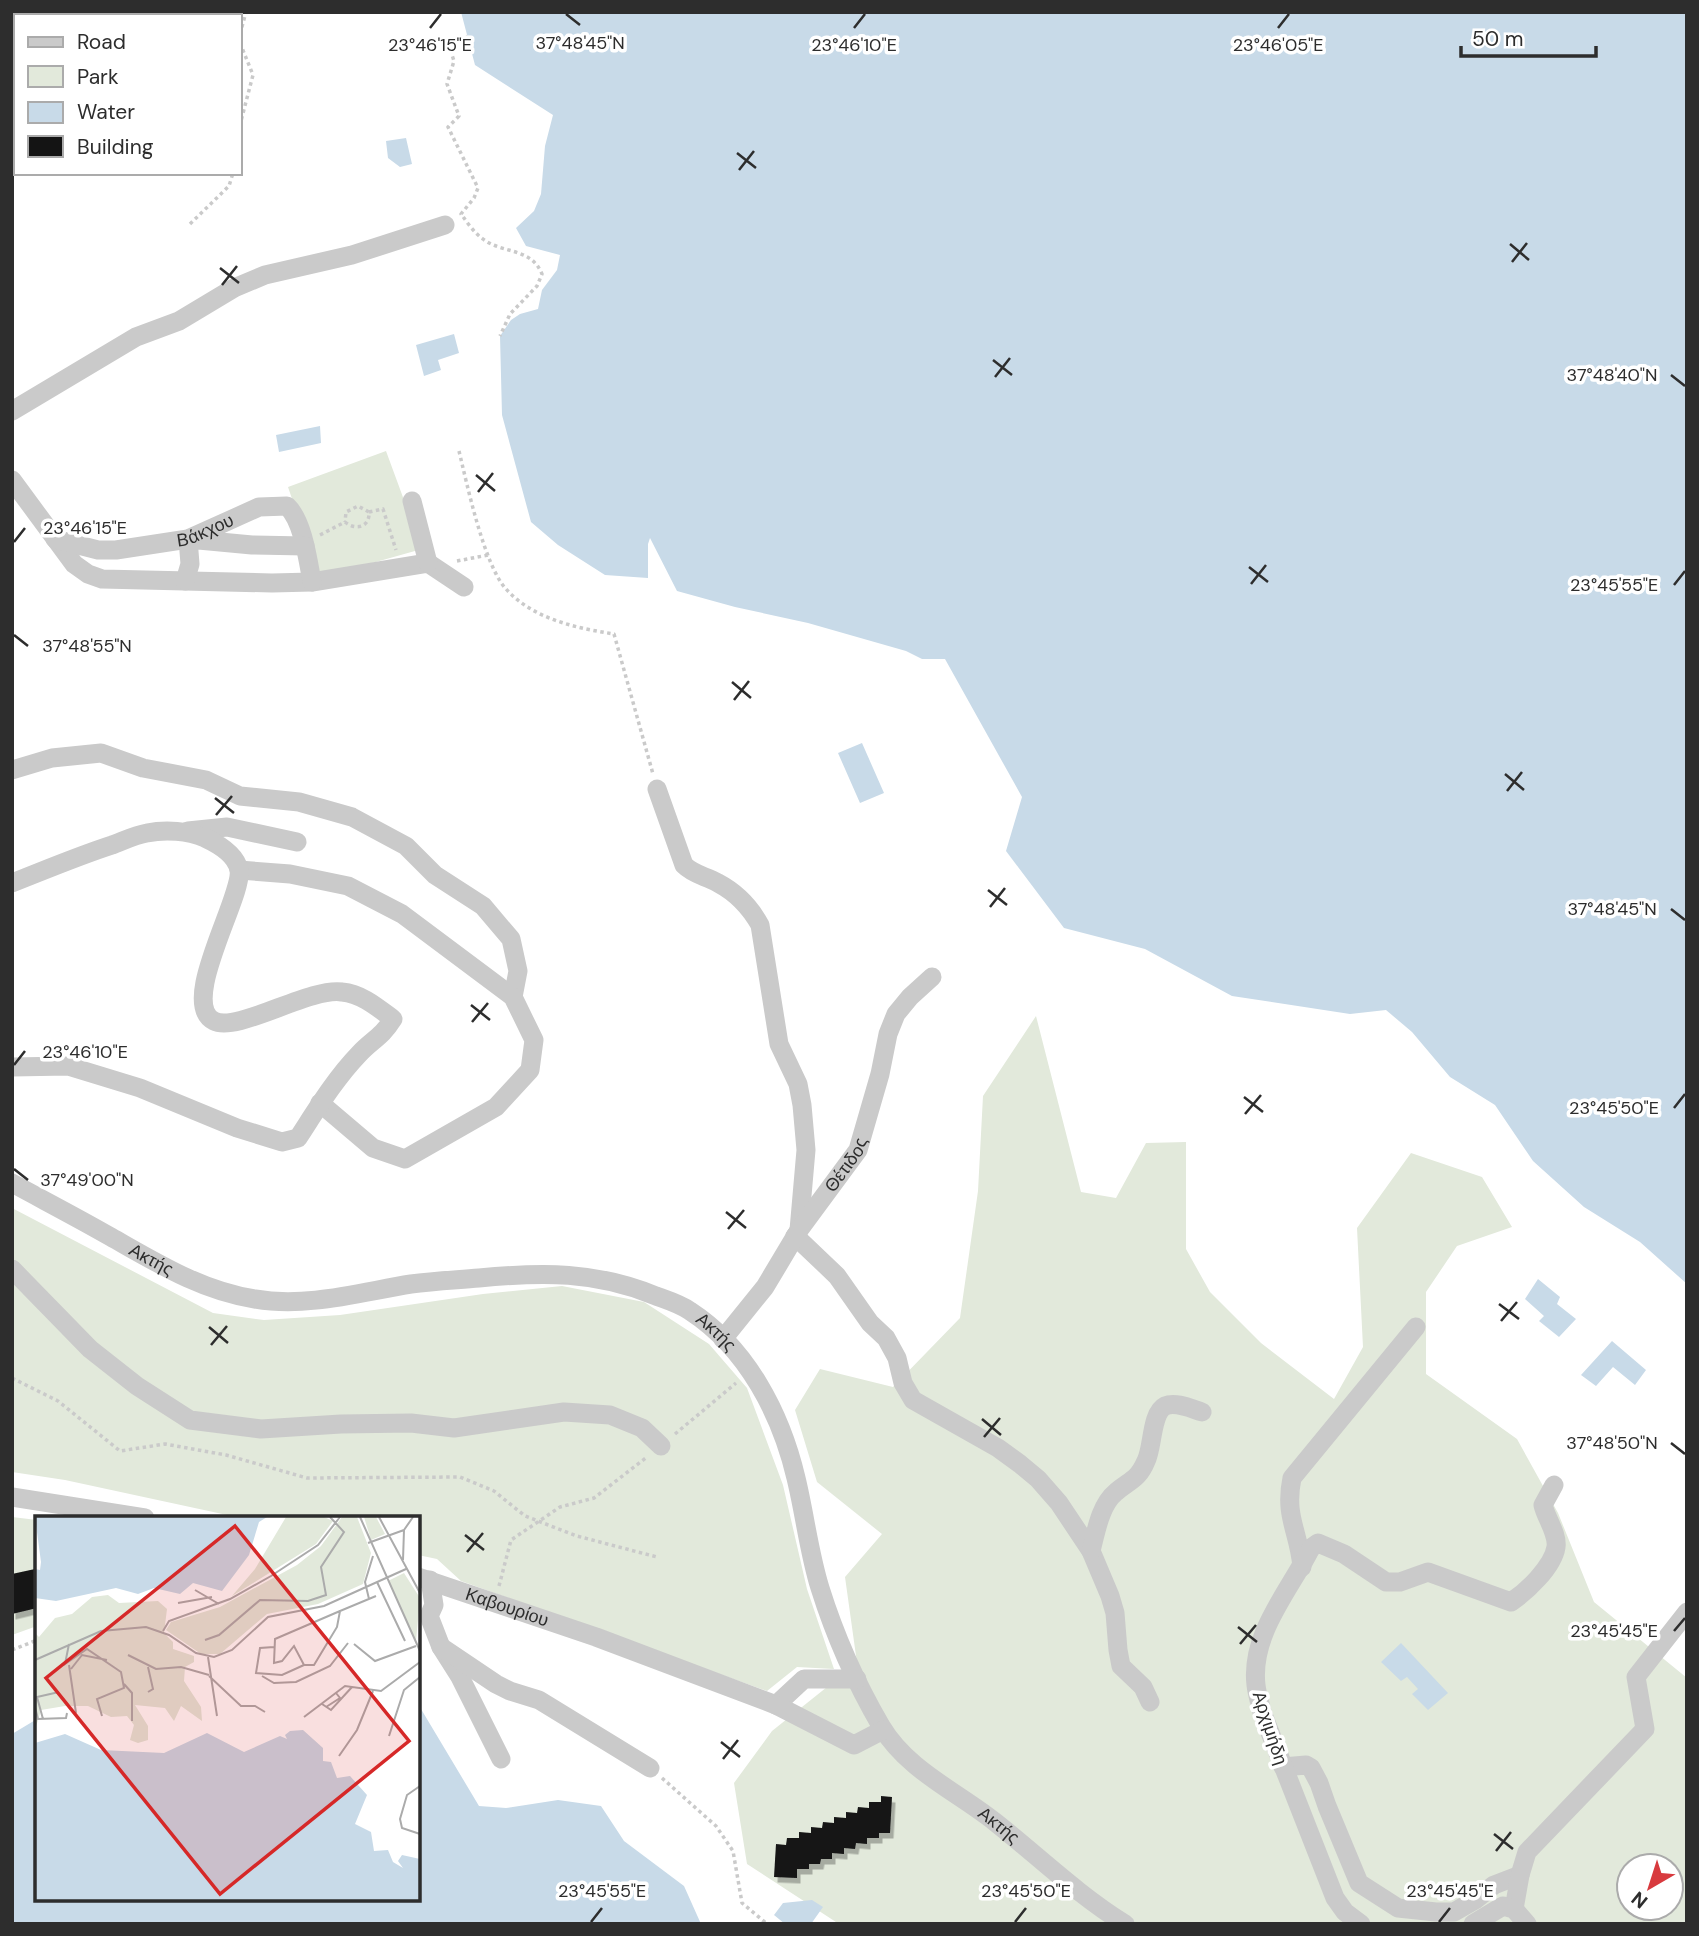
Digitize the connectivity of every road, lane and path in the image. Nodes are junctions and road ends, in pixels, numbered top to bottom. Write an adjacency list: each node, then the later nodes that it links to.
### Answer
1 (468, 36): 7 (path)
2 (242, 48): 3 (path)
3 (242, 117)
4 (232, 175): 5 (path)
5 (190, 224)
6 (445, 225): 8 (street)
7 (500, 336)
8 (12, 411)
9 (459, 451): 23 (path)
10 (12, 480): 14 (street)
11 (412, 501): 18 (street)
12 (369, 512): 13 (path); 13 (path); 17 (path)
13 (345, 523): 16 (path)
14 (55, 539): 15 (street, Βάκχου); 19 (street)
15 (188, 539): 16 (street); 16 (street, Βάκχου); 19 (street)
16 (307, 543): 20 (street)
17 (399, 559)
18 (428, 563): 20 (street); 21 (street)
19 (185, 581): 20 (street)
20 (312, 582)
21 (464, 587)
22 (12, 770): 29 (street)
23 (657, 789): 33 (street)
24 (184, 832): 25 (street); 26 (street); 27 (street)
25 (297, 842)
26 (239, 870): 29 (street); 31 (street)
27 (12, 883)
28 (932, 977): 33 (street, Θέτιδος)
29 (513, 997): 31 (street)
30 (12, 1067): 31 (street)
31 (320, 1104)
32 (12, 1183): 36 (street, Ακτής)
33 (797, 1233): 36 (street, Θέτιδος); 45 (street)
34 (12, 1269): 40 (street)
35 (1416, 1327): 47 (street)
36 (723, 1339): 37 (street, Ακτής)
37 (751, 1370): 40 (path); 54 (street, Ακτής)
38 (12, 1378): 44 (path)
39 (1202, 1412): 45 (street)
40 (661, 1446): 44 (path)
41 (1554, 1485): 47 (street, Αρχιμήδη)
42 (12, 1497): 43 (street)
43 (132, 1516)
44 (540, 1520): 46 (path); 49 (path)
45 (1091, 1551): 55 (street)
46 (657, 1557)
47 (1302, 1567): 59 (street, Αρχιμήδη)
48 (424, 1578): 49 (street, Καβουρίου); 52 (street)
49 (495, 1602): 56 (street, Καβουρίου)
50 (1687, 1612): 61 (street)
51 (35, 1641): 53 (path)
52 (441, 1647): 58 (street); 60 (street)
53 (12, 1650)
54 (857, 1679): 56 (street); 57 (street, Ακτής)
55 (1150, 1702)
56 (776, 1705): 57 (street, Καβουρίου)
57 (883, 1730): 64 (street, Ακτής)
58 (502, 1759)
59 (1283, 1767): 61 (street); 65 (street, Αρχιμήδη)
60 (650, 1768): 63 (path)
61 (1520, 1875): 62 (street)
62 (1520, 1916): 66 (street)
63 (767, 1924)
64 (1125, 1924)
65 (1361, 1924)
66 (1473, 1924)

